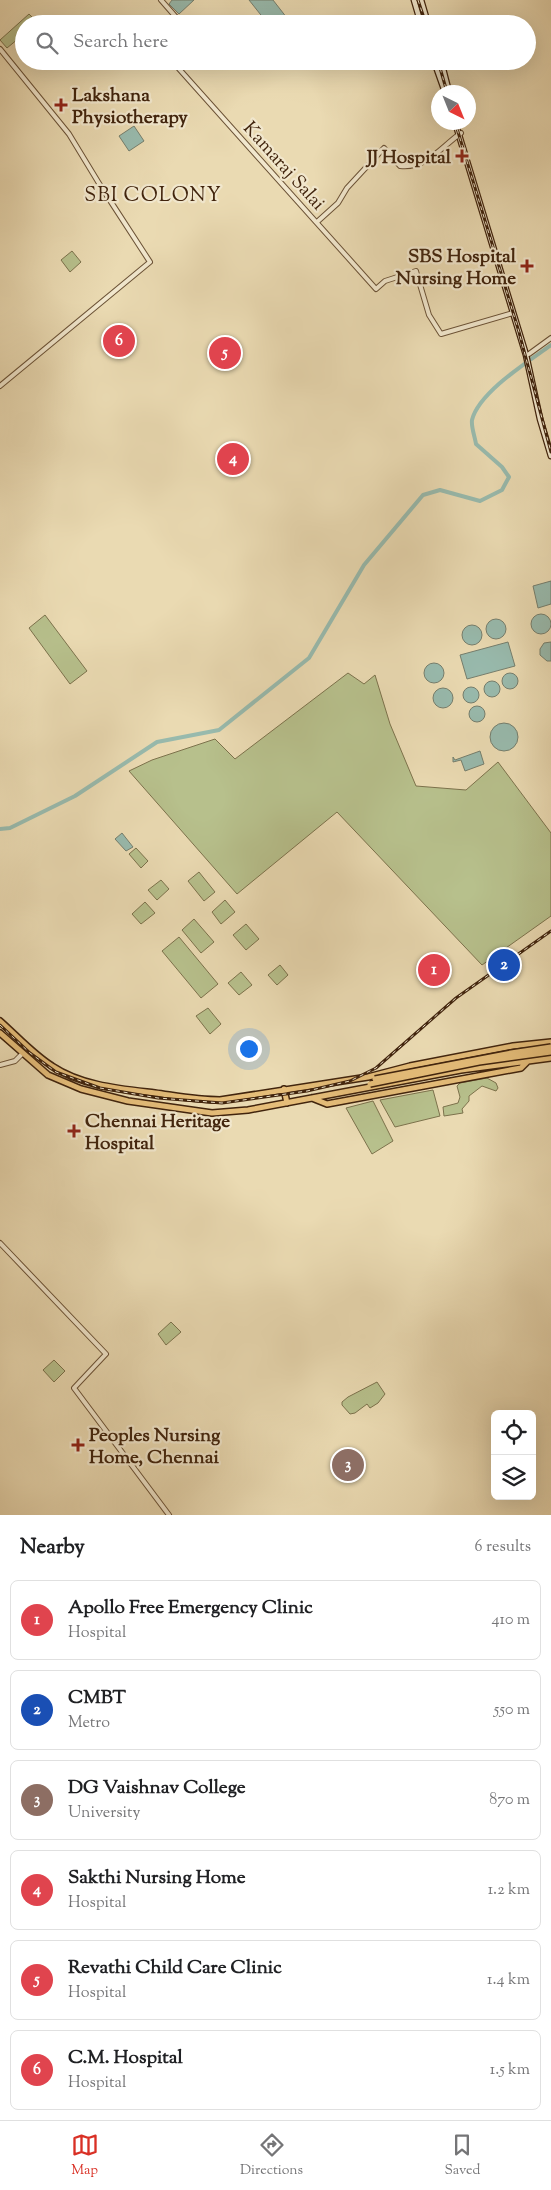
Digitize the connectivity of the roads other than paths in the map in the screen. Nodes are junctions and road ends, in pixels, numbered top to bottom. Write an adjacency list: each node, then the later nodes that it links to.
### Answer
1 (162, 0): 4 (street)
2 (414, 0): 5 (main road)
3 (422, 0): 6 (main road)
4 (174, 15)
5 (418, 15)
6 (426, 15)
7 (0, 49): 8 (street)
8 (15, 67)
9 (17, 70): 21 (street)
10 (180, 70): 17 (street, Kamaraj Salai)
11 (437, 70): 13 (main road)
12 (443, 70): 14 (main road)
13 (443, 85)
14 (447, 85)
15 (459, 130): 16 (main road)
16 (460, 134): 17 (street); 18 (main road); 20 (main road)
17 (317, 222): 18 (street, Kamaraj Salai)
18 (513, 313): 20 (main road)
19 (551, 338): 20 (street)
20 (528, 357): 22 (main road)
21 (0, 386)
22 (536, 397): 23 (main road); 24 (main road)
23 (551, 446)
24 (551, 456)
25 (0, 1021): 39 (main road)
26 (0, 1033): 31 (main road)
27 (551, 1042): 28 (main road)
28 (513, 1046): 32 (main road); 35 (main road)
29 (551, 1048): 38 (main road, bridge)
30 (551, 1052): 40 (main road, bridge)
31 (22, 1054): 36 (street); 42 (main road)
32 (458, 1057): 37 (main road); 38 (main road)
33 (551, 1058): 34 (main road)
34 (529, 1060): 35 (main road); 41 (main road)
35 (516, 1062): 37 (main road)
36 (0, 1066)
37 (461, 1070): 40 (main road)
38 (368, 1078): 39 (main road)
39 (284, 1089): 42 (main road)
40 (363, 1089): 41 (main road)
41 (312, 1098): 42 (main road)
42 (286, 1103)
43 (0, 1242): 44 (street)
44 (169, 1515)

